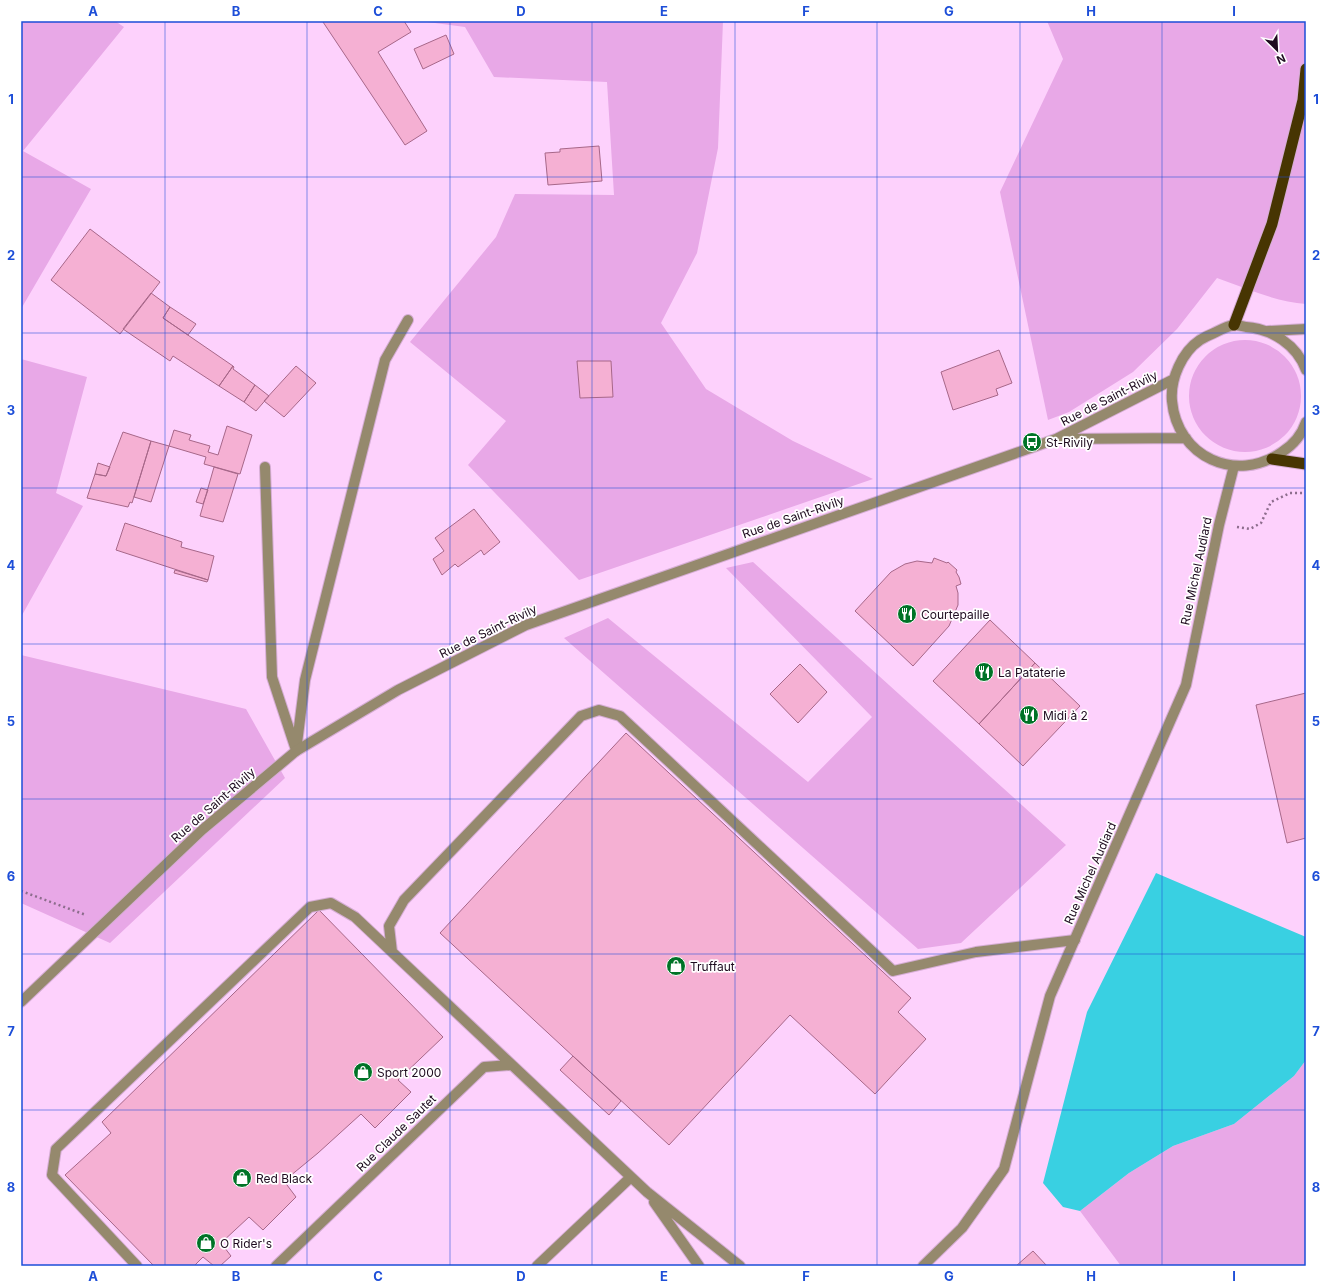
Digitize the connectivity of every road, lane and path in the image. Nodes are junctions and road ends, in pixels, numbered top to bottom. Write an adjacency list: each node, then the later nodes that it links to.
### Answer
1 (1306, 68): 3 (highway)
2 (408, 320): 17 (street)
3 (1234, 325): 5 (street); 7 (street)
4 (1306, 330): 5 (street)
5 (1268, 331): 6 (street)
6 (1306, 370)
7 (1174, 379): 9 (street); 10 (street, Rue de Saint-Rivily)
8 (1305, 426): 11 (street)
9 (1186, 438): 10 (street, Rue de Saint-Rivily); 13 (street)
10 (1056, 439): 17 (street, Rue de Saint-Rivily)
11 (1272, 459): 12 (highway); 13 (street)
12 (1306, 464)
13 (1234, 466): 16 (street, Rue Michel Audiard)
14 (265, 467): 17 (street)
15 (1306, 493): 16 (path)
16 (1219, 525): 20 (street, Rue Michel Audiard)
17 (296, 751): 19 (street, Rue de Saint-Rivily)
18 (21, 891): 19 (path)
19 (107, 920): 22 (street, Rue de Saint-Rivily)
20 (1075, 940): 21 (street); 31 (street, Rue Michel Audiard)
21 (392, 952): 23 (street); 26 (street)
22 (21, 1002)
23 (511, 1065): 24 (street); 27 (street, Rue Claude Sautet)
24 (631, 1177): 25 (street); 28 (street)
25 (647, 1192): 29 (street); 30 (street)
26 (137, 1266)
27 (276, 1266)
28 (536, 1266)
29 (699, 1266)
30 (740, 1266)
31 (923, 1266)

